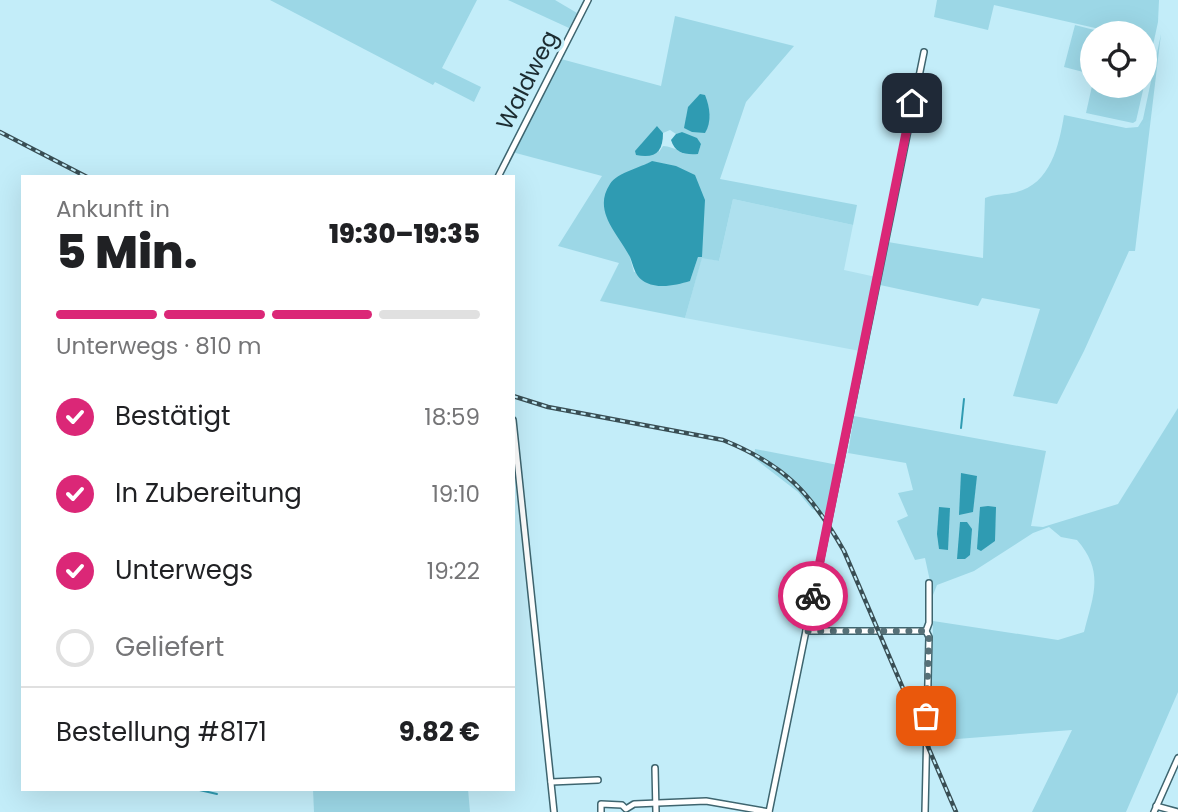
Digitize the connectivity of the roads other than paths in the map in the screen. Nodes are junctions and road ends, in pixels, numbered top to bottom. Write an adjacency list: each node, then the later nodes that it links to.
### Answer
1 (589, 0): 3 (street, Waldweg)
2 (924, 52): 6 (street)
3 (499, 175)
4 (515, 439): 13 (street)
5 (929, 583): 7 (street)
6 (806, 631): 7 (street); 20 (street)
7 (926, 631): 21 (street)
8 (1178, 758): 10 (street)
9 (655, 768): 14 (street)
10 (1170, 773): 11 (street); 15 (street)
11 (1178, 773)
12 (598, 780): 13 (street)
13 (551, 782): 17 (street)
14 (656, 803): 18 (street); 19 (street); 20 (street)
15 (1155, 809): 16 (street)
16 (1178, 811)
17 (554, 812)
18 (601, 812)
19 (656, 812)
20 (769, 812)
21 (925, 812)

